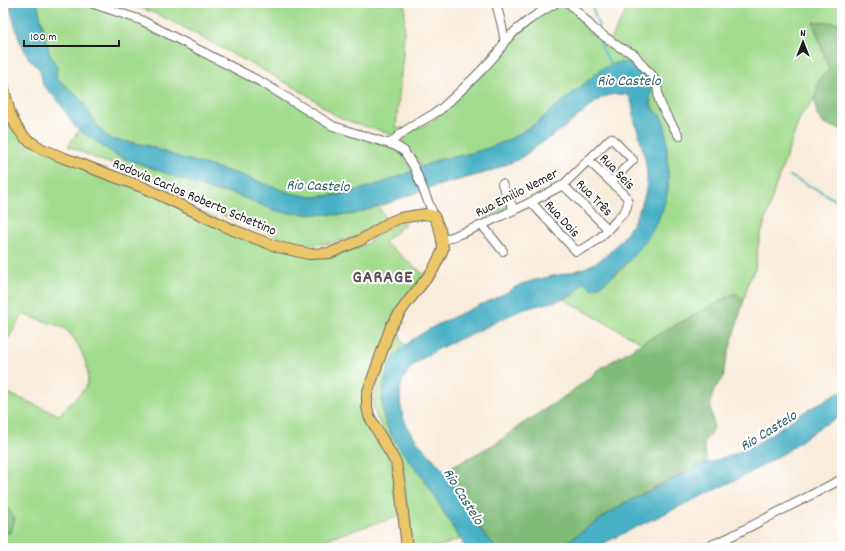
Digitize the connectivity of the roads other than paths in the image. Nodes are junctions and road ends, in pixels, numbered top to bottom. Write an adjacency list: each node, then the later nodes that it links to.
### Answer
1 (91, 3): 8 (street)
2 (496, 3): 5 (street)
3 (556, 3): 5 (street)
4 (569, 3): 7 (street)
5 (504, 42): 8 (street)
6 (3, 85): 15 (main road, Rodovia Carlos Roberto Schettino)
7 (679, 136)
8 (390, 143): 15 (street)
9 (588, 160): 10 (street, Rua Seis); 10 (street, Rua Emilio Nemer); 12 (street, Rua Emilio Nemer)
10 (612, 181): 17 (street, Rua Seis)
11 (502, 184): 14 (street)
12 (563, 184): 13 (street, Rua Emilio Nemer); 17 (street, Rua Três)
13 (531, 202): 14 (street, Rua Emilio Nemer); 17 (street, Rua Dois)
14 (514, 210): 16 (street, Rua Emilio Nemer)
15 (434, 216): 18 (main road)
16 (482, 225): 18 (street, Rua Emilio Nemer); 19 (street)
17 (608, 229)
18 (442, 241): 22 (main road)
19 (503, 251)
20 (842, 479): 21 (street)
21 (726, 539): 23 (street); 24 (street)
22 (407, 548)
23 (704, 548)
24 (729, 548)

